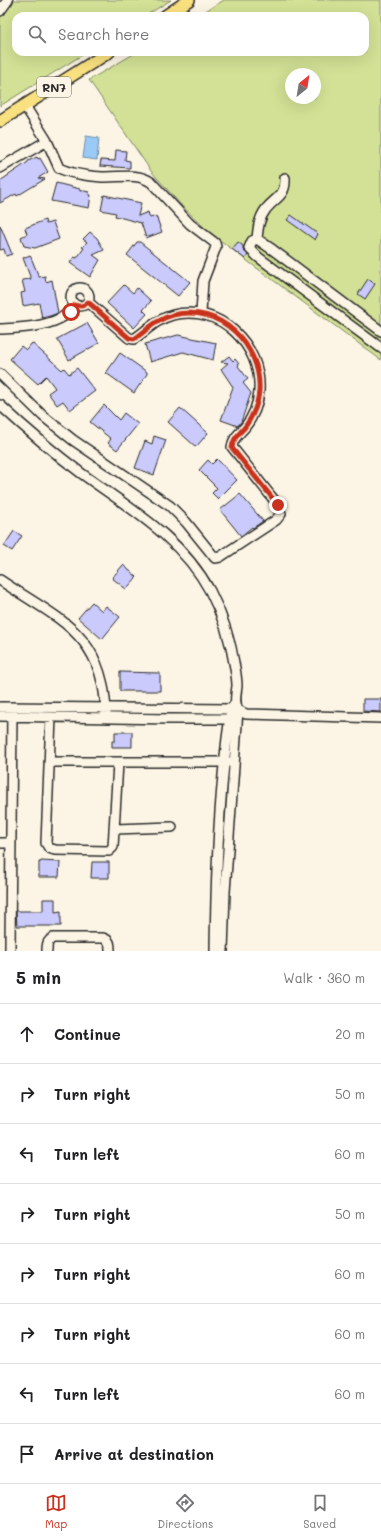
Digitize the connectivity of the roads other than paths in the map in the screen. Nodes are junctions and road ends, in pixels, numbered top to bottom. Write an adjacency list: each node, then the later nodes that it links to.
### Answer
1 (8, 0): 3 (street)
2 (190, 0): 4 (main road)
3 (0, 11)
4 (171, 12)
5 (103, 56): 6 (main road, RN7)
6 (25, 106): 7 (main road, RN7); 8 (street)
7 (0, 121)
8 (47, 142): 9 (street); 14 (street)
9 (0, 168)
10 (285, 178): 11 (street)
11 (258, 239): 16 (street); 17 (street)
12 (88, 302): 13 (street); 13 (street); 14 (street)
13 (75, 305): 15 (street)
14 (201, 314): 18 (street)
15 (0, 328)
16 (381, 331)
17 (381, 348)
18 (0, 374)
19 (0, 405): 23 (street)
20 (0, 580): 24 (street)
21 (0, 707): 22 (street)
22 (12, 712): 24 (street); 25 (street); 26 (street); 35 (street)
23 (236, 712): 24 (street); 27 (street); 29 (street); 30 (street)
24 (106, 713): 26 (street)
25 (0, 716)
26 (51, 717): 28 (street)
27 (381, 718)
28 (49, 762): 31 (street); 33 (street)
29 (223, 762): 30 (street); 31 (street); 36 (street)
30 (234, 762): 36 (street)
31 (118, 763): 33 (street)
32 (172, 827): 33 (street)
33 (115, 829)
34 (0, 843): 35 (street)
35 (11, 843): 37 (street)
36 (221, 891): 40 (street); 41 (street)
37 (10, 951)
38 (47, 951): 39 (street)
39 (110, 951)
40 (214, 951)
41 (223, 951)

